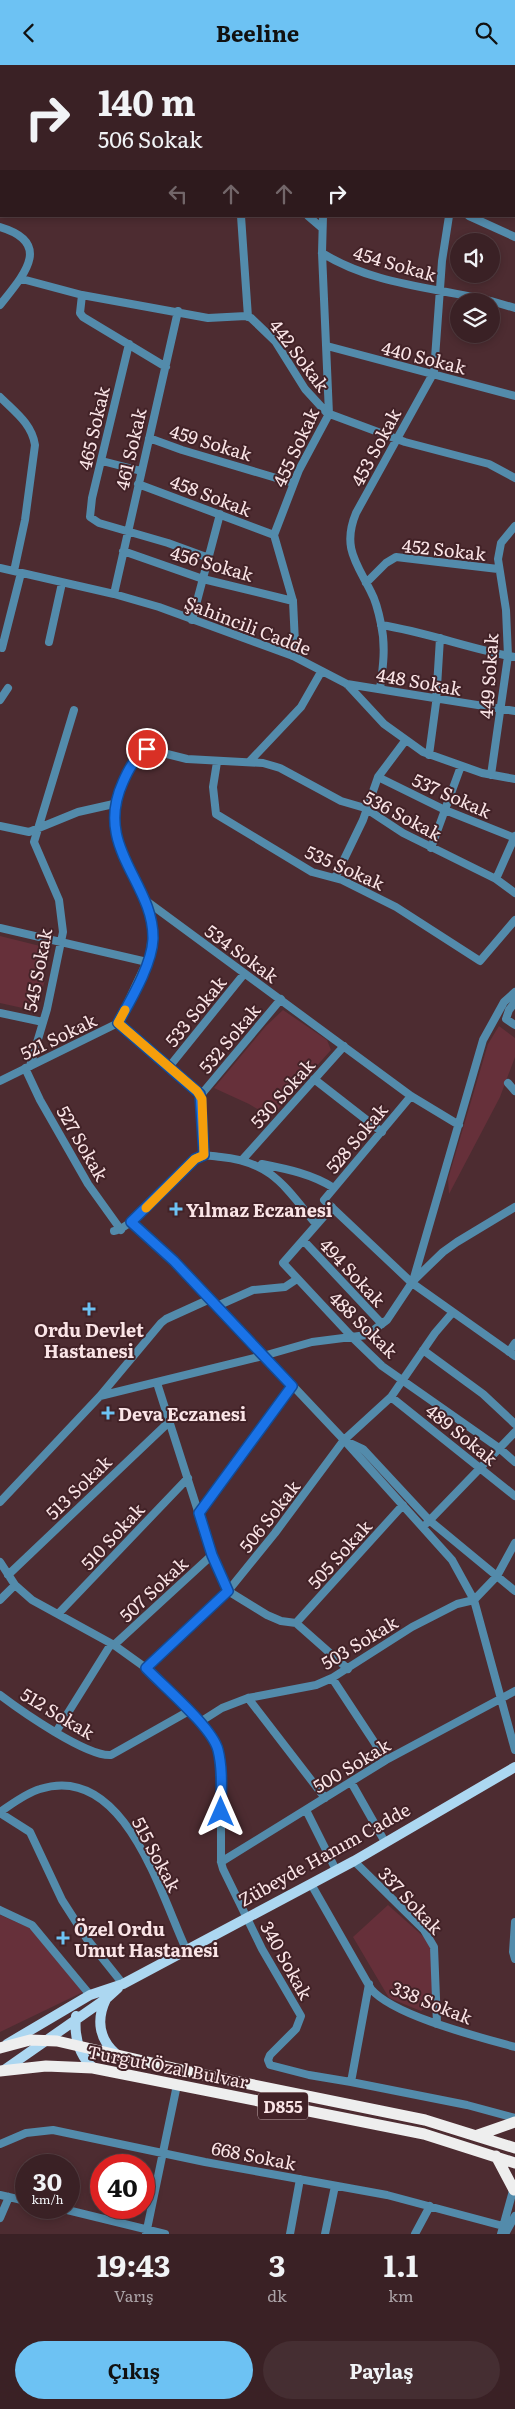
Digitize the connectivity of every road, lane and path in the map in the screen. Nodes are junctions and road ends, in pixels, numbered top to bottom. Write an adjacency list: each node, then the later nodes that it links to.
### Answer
1 (241, 217): 18 (street)
2 (309, 217): 7 (street)
3 (323, 217): 7 (street, 455 Sokak)
4 (449, 217): 11 (street, 453 Sokak)
5 (471, 217): 8 (street)
6 (0, 227): 10 (street)
7 (322, 228): 9 (street, 455 Sokak)
8 (515, 237)
9 (322, 253): 11 (street, 454 Sokak); 20 (street, 455 Sokak)
10 (22, 279): 13 (street, 442 Sokak); 15 (street)
11 (439, 292): 12 (street, 454 Sokak); 22 (street, 453 Sokak)
12 (450, 294)
13 (82, 295): 17 (street, 442 Sokak); 19 (street)
14 (500, 304): 16 (street, 454 Sokak)
15 (0, 305)
16 (515, 308)
17 (178, 311): 18 (street, 442 Sokak); 21 (street, 461 Sokak)
18 (248, 317): 25 (street, 442 Sokak)
19 (129, 344): 21 (street); 28 (street, 465 Sokak)
20 (327, 346): 22 (street, 440 Sokak); 25 (street, 455 Sokak)
21 (166, 367): 26 (street, 461 Sokak)
22 (432, 375): 23 (street, 440 Sokak); 27 (street, 453 Sokak)
23 (515, 395)
24 (0, 397): 41 (street)
25 (329, 414): 27 (street, 442 Sokak); 31 (street, 455 Sokak)
26 (149, 438): 29 (street, 461 Sokak); 31 (street, 459 Sokak)
27 (395, 438): 30 (street, 442 Sokak); 44 (street, 453 Sokak)
28 (102, 461): 29 (street); 35 (street, 465 Sokak)
29 (140, 471): 32 (street, 461 Sokak)
30 (515, 477)
31 (293, 483): 36 (street, 455 Sokak)
32 (138, 484): 33 (street, 458 Sokak); 35 (street, 461 Sokak)
33 (220, 514): 36 (street, 458 Sokak); 38 (street)
34 (515, 526): 40 (street, 449 Sokak)
35 (127, 530): 37 (street, 461 Sokak); 38 (street)
36 (274, 535): 46 (street)
37 (123, 551): 42 (street, 456 Sokak); 45 (street, 461 Sokak)
38 (208, 559): 42 (street)
39 (0, 568): 41 (street, Şahincili Cadde)
40 (498, 569): 44 (street, 452 Sokak); 53 (street, 449 Sokak)
41 (17, 572): 43 (street, Şahincili Cadde); 51 (street)
42 (203, 579): 46 (street, 456 Sokak); 47 (street)
43 (62, 583): 45 (street, Şahincili Cadde); 50 (street)
44 (366, 583): 48 (street, 453 Sokak)
45 (114, 594): 47 (street, Şahincili Cadde)
46 (293, 601): 52 (street)
47 (192, 619): 52 (street, Şahincili Cadde)
48 (381, 625): 49 (street); 57 (street, 453 Sokak)
49 (440, 638): 53 (street); 59 (street)
50 (49, 642)
51 (2, 648)
52 (293, 655): 54 (street, Şahincili Cadde)
53 (512, 657): 60 (street, 449 Sokak)
54 (321, 672): 55 (street, Şahincili Cadde); 67 (street)
55 (347, 684): 57 (street, 448 Sokak); 63 (street, Şahincili Cadde)
56 (8, 688): 58 (street)
57 (380, 689): 59 (street, 448 Sokak)
58 (0, 700)
59 (437, 700): 60 (street, 448 Sokak); 65 (street)
60 (501, 709): 62 (street, 448 Sokak); 69 (street, 449 Sokak)
61 (74, 710): 76 (street, 545 Sokak)
62 (515, 711)
63 (405, 741): 65 (street, Şahincili Cadde); 70 (street)
64 (147, 749): 66 (street, 536 Sokak); 72 (street, 534 Sokak)
65 (429, 755): 68 (street, Şahincili Cadde)
66 (217, 762): 67 (street, 536 Sokak); 79 (street, 535 Sokak)
67 (250, 762): 73 (street, 536 Sokak)
68 (462, 766): 69 (street, Şahincili Cadde); 74 (street)
69 (492, 775): 71 (street, Şahincili Cadde)
70 (378, 777): 73 (street); 74 (street, 537 Sokak)
71 (515, 779)
72 (118, 803): 76 (street); 82 (street, 534 Sokak)
73 (365, 809): 78 (street, 536 Sokak); 79 (street)
74 (445, 810): 77 (street, 537 Sokak); 78 (street)
75 (0, 826): 76 (street)
76 (37, 829): 85 (street, 545 Sokak)
77 (515, 837): 80 (street)
78 (431, 848): 80 (street, 536 Sokak)
79 (334, 878): 83 (street, 535 Sokak)
80 (496, 879): 81 (street, 536 Sokak)
81 (515, 893)
82 (145, 900): 86 (street, 521 Sokak); 87 (street, 534 Sokak)
83 (515, 920)
84 (0, 928): 85 (street)
85 (60, 943): 86 (street); 92 (street, 545 Sokak)
86 (147, 962): 93 (street, 521 Sokak)
87 (244, 974): 89 (street, 534 Sokak); 97 (street, 533 Sokak)
88 (515, 992): 104 (street)
89 (281, 999): 95 (street, 534 Sokak); 102 (street, 532 Sokak)
90 (515, 1002): 94 (street)
91 (0, 1013): 92 (street)
92 (43, 1022): 96 (street, 545 Sokak)
93 (118, 1023): 96 (street, 521 Sokak); 97 (street)
94 (515, 1025)
95 (344, 1046): 98 (street, 530 Sokak); 103 (street, 534 Sokak)
96 (28, 1067): 99 (street, 521 Sokak); 111 (street, 527 Sokak)
97 (169, 1067): 102 (street)
98 (314, 1079): 105 (street); 107 (street, 530 Sokak)
99 (0, 1081)
100 (508, 1083): 101 (street)
101 (515, 1091)
102 (200, 1096): 106 (street)
103 (412, 1096): 104 (street, 534 Sokak); 105 (street, 528 Sokak)
104 (458, 1125): 115 (street)
105 (382, 1132): 108 (street, 528 Sokak)
106 (204, 1155): 107 (street); 111 (street)
107 (243, 1159): 108 (street); 112 (street)
108 (334, 1188): 109 (street, 528 Sokak)
109 (332, 1207): 112 (street, 488 Sokak); 115 (street)
110 (515, 1207): 115 (street)
111 (131, 1222): 116 (street)
112 (316, 1224): 113 (street, 488 Sokak)
113 (303, 1240): 114 (street, 488 Sokak); 119 (street, 494 Sokak)
114 (298, 1279): 117 (street); 120 (street, 488 Sokak)
115 (413, 1282): 118 (street); 119 (street)
116 (210, 1299): 117 (street); 128 (street)
117 (217, 1306): 124 (street)
118 (453, 1312): 122 (street, 506 Sokak); 123 (street)
119 (382, 1324): 120 (street)
120 (352, 1337): 124 (street); 125 (street, 488 Sokak)
121 (515, 1343): 123 (street)
122 (423, 1350): 125 (street, 506 Sokak); 131 (street)
123 (512, 1354)
124 (263, 1356): 126 (street); 127 (street)
125 (403, 1378): 129 (street, 506 Sokak); 134 (street, 488 Sokak)
126 (157, 1383): 128 (street); 130 (street)
127 (292, 1386): 133 (street); 141 (street)
128 (100, 1395): 139 (street)
129 (390, 1397): 133 (street, 506 Sokak); 136 (street, 489 Sokak)
130 (170, 1421): 137 (street); 147 (street, 513 Sokak)
131 (515, 1424)
132 (515, 1432): 134 (street)
133 (344, 1440): 140 (street); 142 (street); 150 (street, 506 Sokak)
134 (499, 1448): 135 (street, 488 Sokak); 136 (street)
135 (515, 1462)
136 (479, 1467): 138 (street, 489 Sokak); 142 (street)
137 (188, 1478): 141 (street); 154 (street, 510 Sokak)
138 (515, 1496)
139 (0, 1502)
140 (404, 1505): 143 (street); 155 (street, 505 Sokak)
141 (199, 1513): 145 (street)
142 (429, 1520): 143 (street); 148 (street)
143 (422, 1529): 153 (street)
144 (515, 1543): 148 (street)
145 (212, 1555): 150 (street); 156 (street, 507 Sokak)
146 (0, 1561): 147 (street)
147 (8, 1575): 149 (street)
148 (498, 1576): 151 (street); 153 (street)
149 (15, 1585): 152 (street); 154 (street)
150 (228, 1591): 155 (street); 157 (street, 506 Sokak)
151 (515, 1591)
152 (0, 1600)
153 (474, 1600): 158 (street, 503 Sokak); 163 (street)
154 (58, 1614): 156 (street)
155 (296, 1623): 158 (street)
156 (112, 1644): 157 (street); 166 (street, 507 Sokak)
157 (146, 1668): 164 (street)
158 (348, 1669): 159 (street, 503 Sokak)
159 (332, 1679): 162 (street, 503 Sokak); 168 (street)
160 (515, 1691): 163 (street, 500 Sokak)
161 (0, 1695): 166 (street, 512 Sokak)
162 (248, 1698): 165 (street, 503 Sokak); 171 (street)
163 (500, 1700): 167 (street); 168 (street, 500 Sokak)
164 (188, 1711): 165 (street); 166 (street, 512 Sokak)
165 (200, 1722): 175 (street)
166 (56, 1731)
167 (515, 1750)
168 (386, 1760): 170 (street, 500 Sokak)
169 (515, 1767): 174 (main road, Zübeyde Hanım Cadde)
170 (351, 1782): 171 (street, 500 Sokak); 174 (street)
171 (325, 1798): 172 (street, 500 Sokak)
172 (306, 1810): 175 (street, 500 Sokak); 177 (street)
173 (0, 1813): 182 (street, 515 Sokak); 184 (street)
174 (385, 1842): 176 (main road, Zübeyde Hanım Cadde)
175 (221, 1861): 180 (street)
176 (354, 1861): 177 (main road, Zübeyde Hanım Cadde); 189 (street, 337 Sokak)
177 (336, 1870): 178 (main road, Zübeyde Hanım Cadde)
178 (311, 1884): 180 (main road, Zübeyde Hanım Cadde); 185 (street, 338 Sokak)
179 (0, 1910): 186 (street)
180 (246, 1917): 182 (main road, Zübeyde Hanım Cadde); 198 (street, 340 Sokak)
181 (515, 1922): 183 (street)
182 (186, 1949): 184 (main road, Zübeyde Hanım Cadde)
183 (515, 1959)
184 (123, 1984): 186 (main road, Zübeyde Hanım Cadde); 187 (main road, Zübeyde Hanım Cadde)
185 (369, 1984): 189 (street, 338 Sokak); 198 (street)
186 (85, 1998): 188 (main road); 192 (main road, Zübeyde Hanım Cadde)
187 (107, 1998): 188 (main road, Zübeyde Hanım Cadde); 194 (main road)
188 (76, 2019): 190 (main road, Zübeyde Hanım Cadde); 191 (main road)
189 (437, 2024): 193 (street, 338 Sokak)
190 (52, 2040): 191 (highway, Turgut Özal Bulvar / D855); 192 (highway, Zübeyde Hanım Cadde / D855); 197 (main road, Zübeyde Hanım Cadde)
191 (78, 2046): 194 (highway, Turgut Özal Bulvar / D855); 196 (main road)
192 (1, 2047)
193 (515, 2047)
194 (116, 2054): 201 (highway, Turgut Özal Bulvar / D855)
195 (46, 2066): 196 (highway, Turgut Özal Bulvar / D855); 197 (highway, Zübeyde Hanım Cadde / D855)
196 (94, 2068): 199 (highway, Turgut Özal Bulvar / D855)
197 (2, 2071)
198 (351, 2081): 200 (street)
199 (177, 2085): 204 (street); 205 (highway, Turgut Özal Bulvar / D855)
200 (515, 2120): 201 (highway)
201 (478, 2135): 203 (highway, Turgut Özal Bulvar / D855)
202 (0, 2143): 204 (street, 668 Sokak)
203 (515, 2147)
204 (162, 2152): 207 (street, 668 Sokak); 218 (street)
205 (496, 2157): 206 (highway, Turgut Özal Bulvar / D855); 209 (highway)
206 (515, 2163)
207 (300, 2179): 208 (street, 668 Sokak); 220 (street)
208 (335, 2186): 213 (street, 668 Sokak); 221 (street)
209 (514, 2188): 217 (street)
210 (0, 2195): 211 (street)
211 (9, 2197): 212 (street); 216 (street)
212 (15, 2198)
213 (430, 2206): 217 (street, 668 Sokak); 222 (street)
214 (80, 2214): 218 (street)
215 (515, 2216): 217 (street)
216 (0, 2218)
217 (503, 2231)
218 (147, 2232): 219 (street)
219 (165, 2234)
220 (290, 2234)
221 (325, 2234)
222 (416, 2234)

